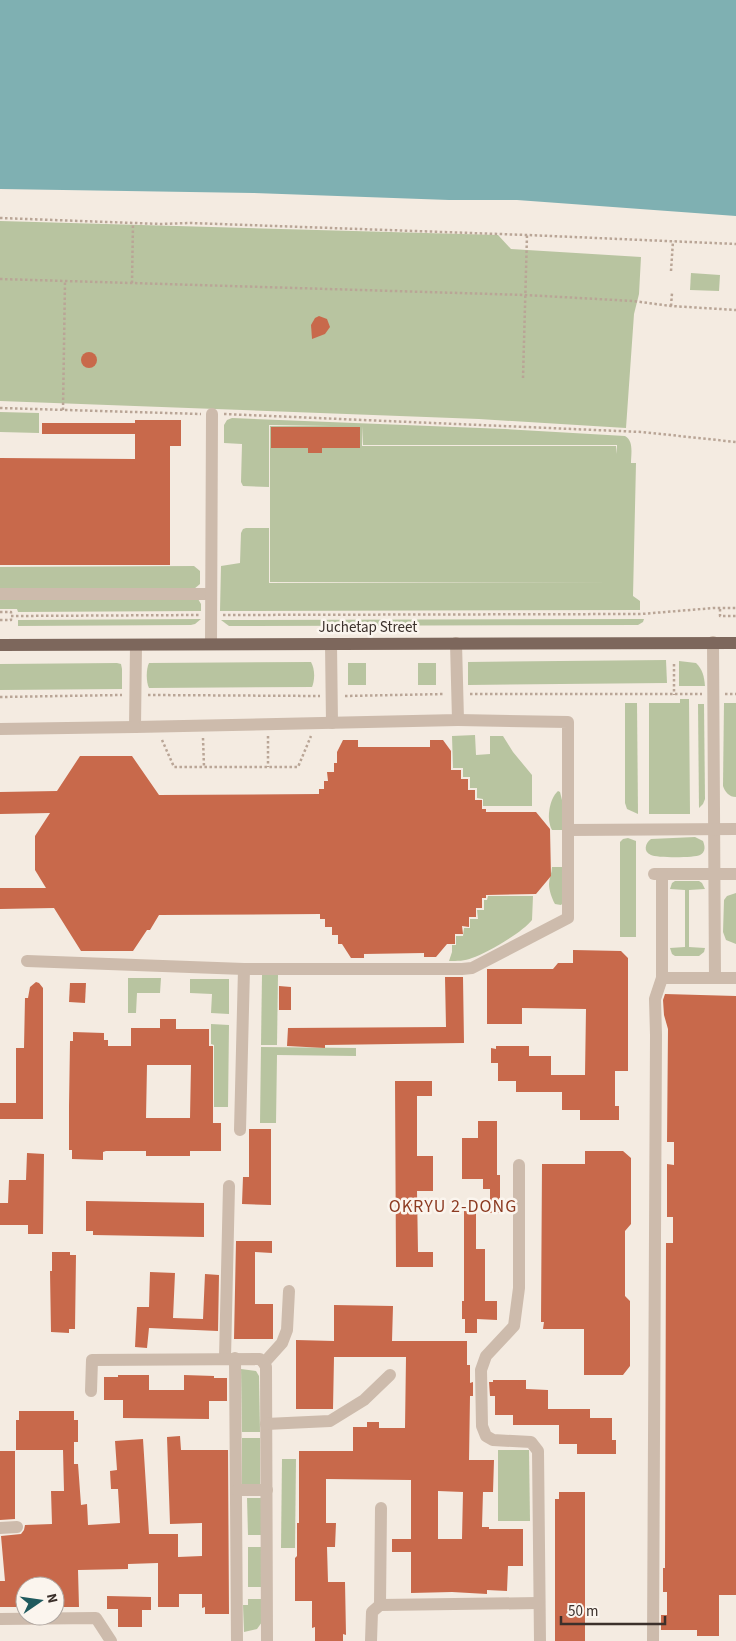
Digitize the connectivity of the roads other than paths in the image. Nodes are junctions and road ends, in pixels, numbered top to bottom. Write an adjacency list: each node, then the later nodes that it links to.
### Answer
1 (212, 414): 3 (street)
2 (0, 594): 3 (street)
3 (211, 594): 6 (street)
4 (713, 642): 5 (main road, Juchetap Street); 7 (main road, Juchetap Street); 15 (street)
5 (736, 642)
6 (212, 643): 8 (main road, Juchetap Street); 10 (main road, Juchetap Street)
7 (456, 643): 8 (main road, Juchetap Street); 11 (street)
8 (331, 644): 12 (street)
9 (0, 645): 10 (main road, Juchetap Street)
10 (136, 645): 13 (street)
11 (458, 720): 12 (street); 17 (street)
12 (332, 723): 13 (street)
13 (135, 727): 14 (street)
14 (0, 729)
15 (714, 829): 16 (street); 17 (street); 19 (street)
16 (736, 829)
17 (568, 830): 23 (street)
18 (662, 874): 19 (street); 21 (street); 24 (street)
19 (714, 874): 20 (street); 25 (street)
20 (736, 874)
21 (654, 890)
22 (27, 961): 23 (street)
23 (244, 969): 27 (street)
24 (662, 978): 25 (street); 49 (street)
25 (715, 978): 26 (street)
26 (736, 978)
27 (240, 1130)
28 (519, 1165): 41 (street)
29 (229, 1186): 31 (street)
30 (289, 1291): 32 (street)
31 (230, 1358): 32 (street); 34 (street); 36 (street)
32 (264, 1362): 35 (street)
33 (390, 1375): 35 (street)
34 (91, 1391)
35 (266, 1424): 37 (street)
36 (237, 1490): 37 (street); 45 (street)
37 (267, 1490): 46 (street)
38 (381, 1508): 42 (street)
39 (17, 1527): 40 (street)
40 (0, 1528)
41 (538, 1603): 42 (street); 48 (street)
42 (380, 1604): 47 (street)
43 (0, 1619): 44 (street)
44 (112, 1641)
45 (237, 1641)
46 (267, 1641)
47 (371, 1641)
48 (540, 1641)
49 (653, 1641)

